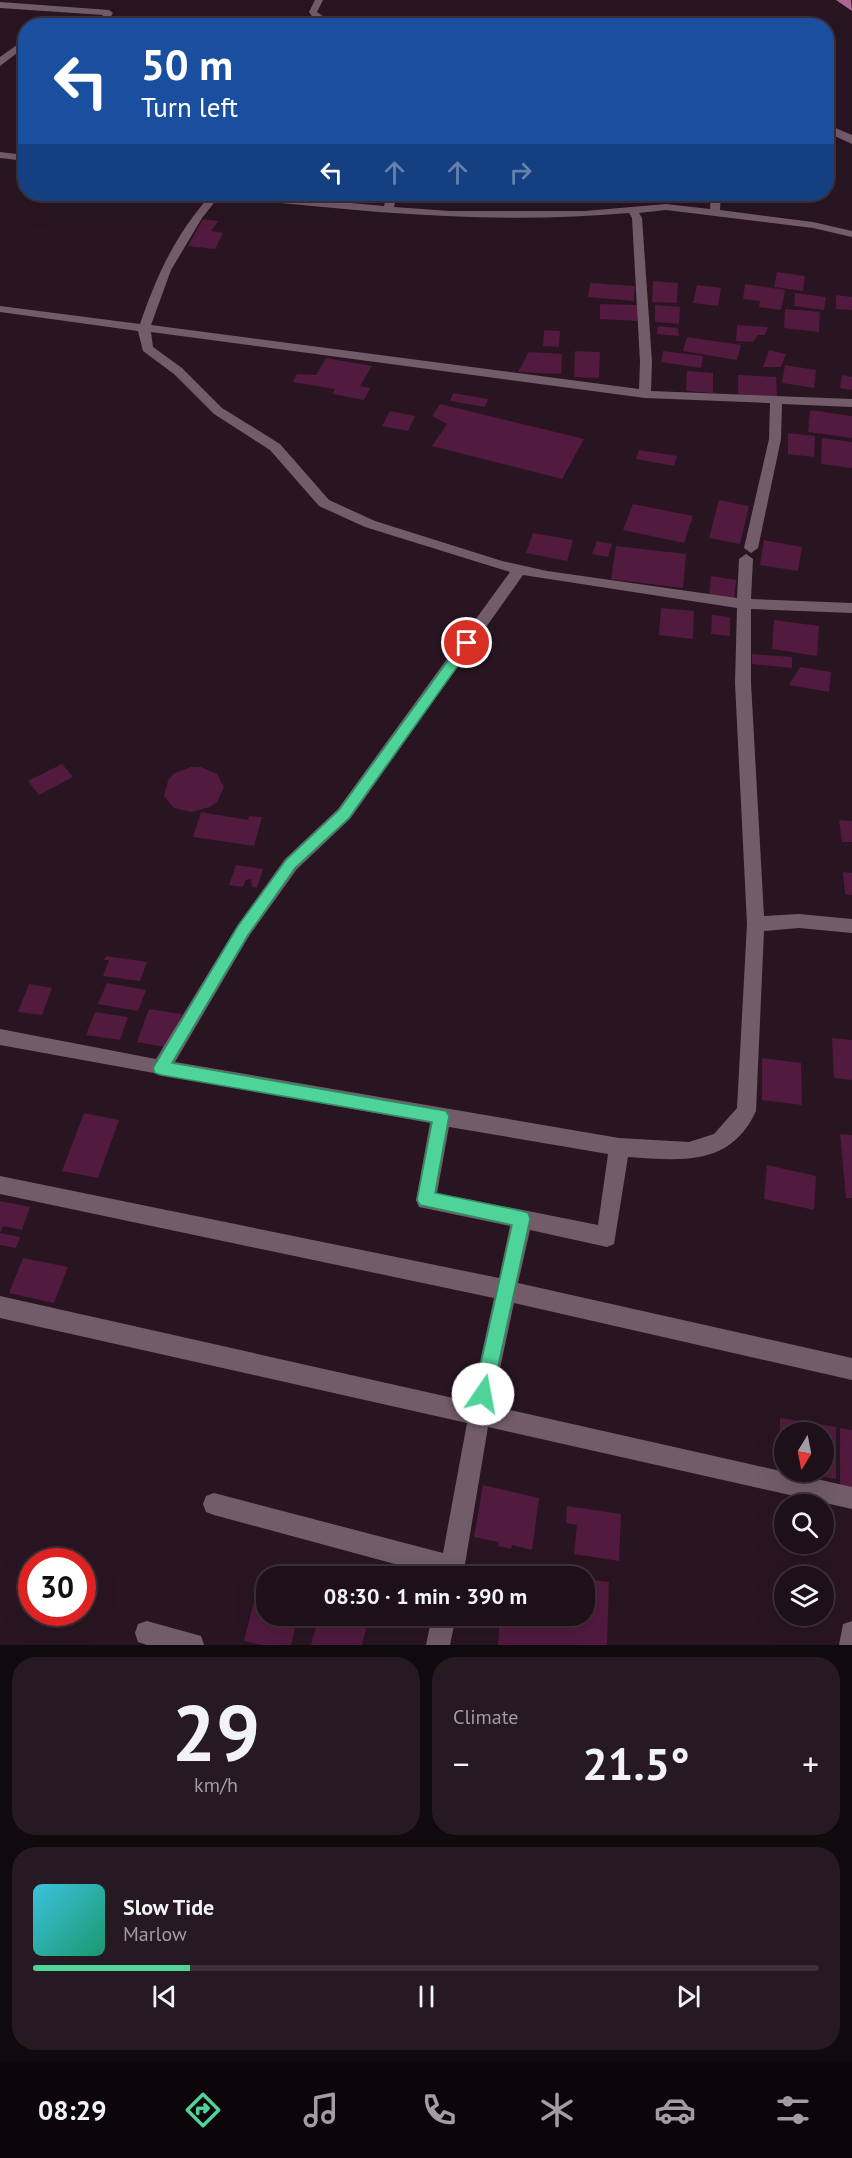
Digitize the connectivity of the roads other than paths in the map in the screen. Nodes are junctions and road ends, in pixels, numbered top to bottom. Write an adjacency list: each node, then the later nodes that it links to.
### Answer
1 (319, 0): 7 (street)
2 (843, 0): 4 (main road)
3 (5, 6): 5 (street); 6 (street)
4 (852, 7)
5 (0, 18)
6 (106, 18)
7 (316, 18)
8 (0, 44): 9 (street)
9 (18, 46)
10 (18, 50): 11 (street)
11 (0, 63)
12 (834, 132): 13 (street)
13 (852, 140)
14 (0, 155): 15 (street)
15 (18, 157)
16 (210, 201): 27 (street)
17 (297, 201): 22 (street)
18 (390, 201): 22 (street)
19 (667, 201): 21 (street)
20 (716, 201): 24 (street)
21 (666, 207): 23 (street); 24 (street)
22 (388, 210): 23 (street)
23 (632, 210): 28 (street)
24 (715, 211): 25 (street)
25 (852, 234)
26 (0, 309): 27 (street)
27 (144, 328): 28 (street); 31 (street)
28 (645, 394): 29 (street)
29 (776, 400): 30 (street); 32 (street)
30 (852, 403)
31 (520, 569): 32 (street); 37 (street)
32 (744, 604): 33 (street); 34 (street)
33 (852, 608)
34 (756, 924): 35 (street); 39 (street)
35 (852, 926)
36 (0, 1037): 37 (street)
37 (161, 1068): 38 (street)
38 (441, 1116): 39 (street); 41 (street)
39 (619, 1147): 41 (street)
40 (0, 1185): 42 (street)
41 (522, 1219): 42 (street)
42 (505, 1290): 44 (street); 45 (street)
43 (0, 1307): 45 (street)
44 (852, 1369)
45 (479, 1415): 46 (street); 49 (street)
46 (852, 1498)
47 (214, 1504): 48 (street)
48 (430, 1566)
49 (452, 1566)
50 (442, 1626): 54 (street)
51 (147, 1633): 53 (street)
52 (852, 1633): 55 (street)
53 (192, 1645)
54 (438, 1645)
55 (851, 1645)

